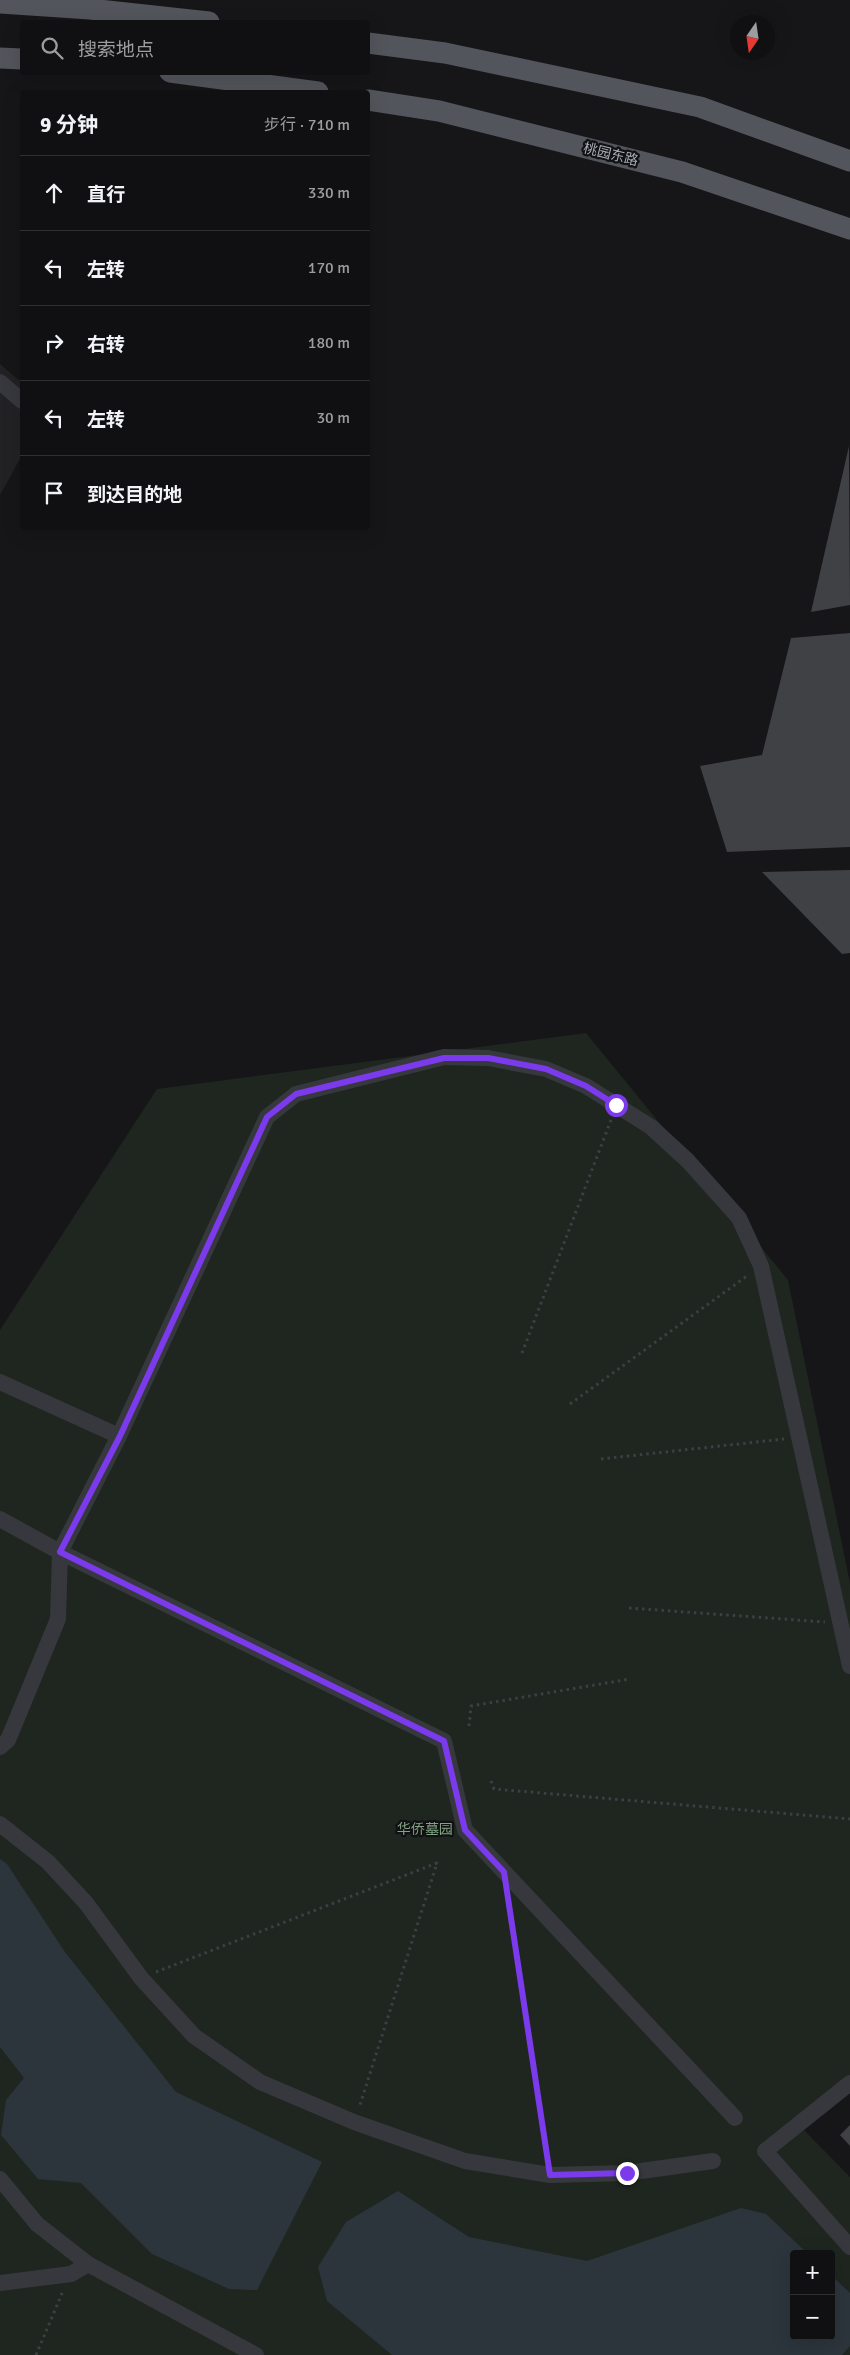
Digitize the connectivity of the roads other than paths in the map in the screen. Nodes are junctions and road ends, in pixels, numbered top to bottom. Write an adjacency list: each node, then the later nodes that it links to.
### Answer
1 (0, 3): 2 (main road)
2 (190, 20)
3 (370, 43): 9 (main road)
4 (0, 58): 5 (main road)
5 (20, 60)
6 (192, 75): 7 (main road)
7 (303, 90)
8 (370, 100): 10 (main road, 桃园东路)
9 (850, 161)
10 (850, 229)
11 (0, 382): 12 (lane)
12 (20, 399)
13 (0, 1382): 14 (lane)
14 (120, 1436): 16 (lane); 17 (lane)
15 (0, 1519): 16 (lane)
16 (60, 1552): 18 (lane); 21 (lane)
17 (850, 1666)
18 (0, 1747)
19 (0, 1824): 22 (lane)
20 (850, 2083): 24 (lane)
21 (735, 2118)
22 (713, 2161)
23 (0, 2179): 25 (lane)
24 (850, 2247)
25 (88, 2264): 26 (lane); 27 (lane)
26 (0, 2283)
27 (256, 2355)

